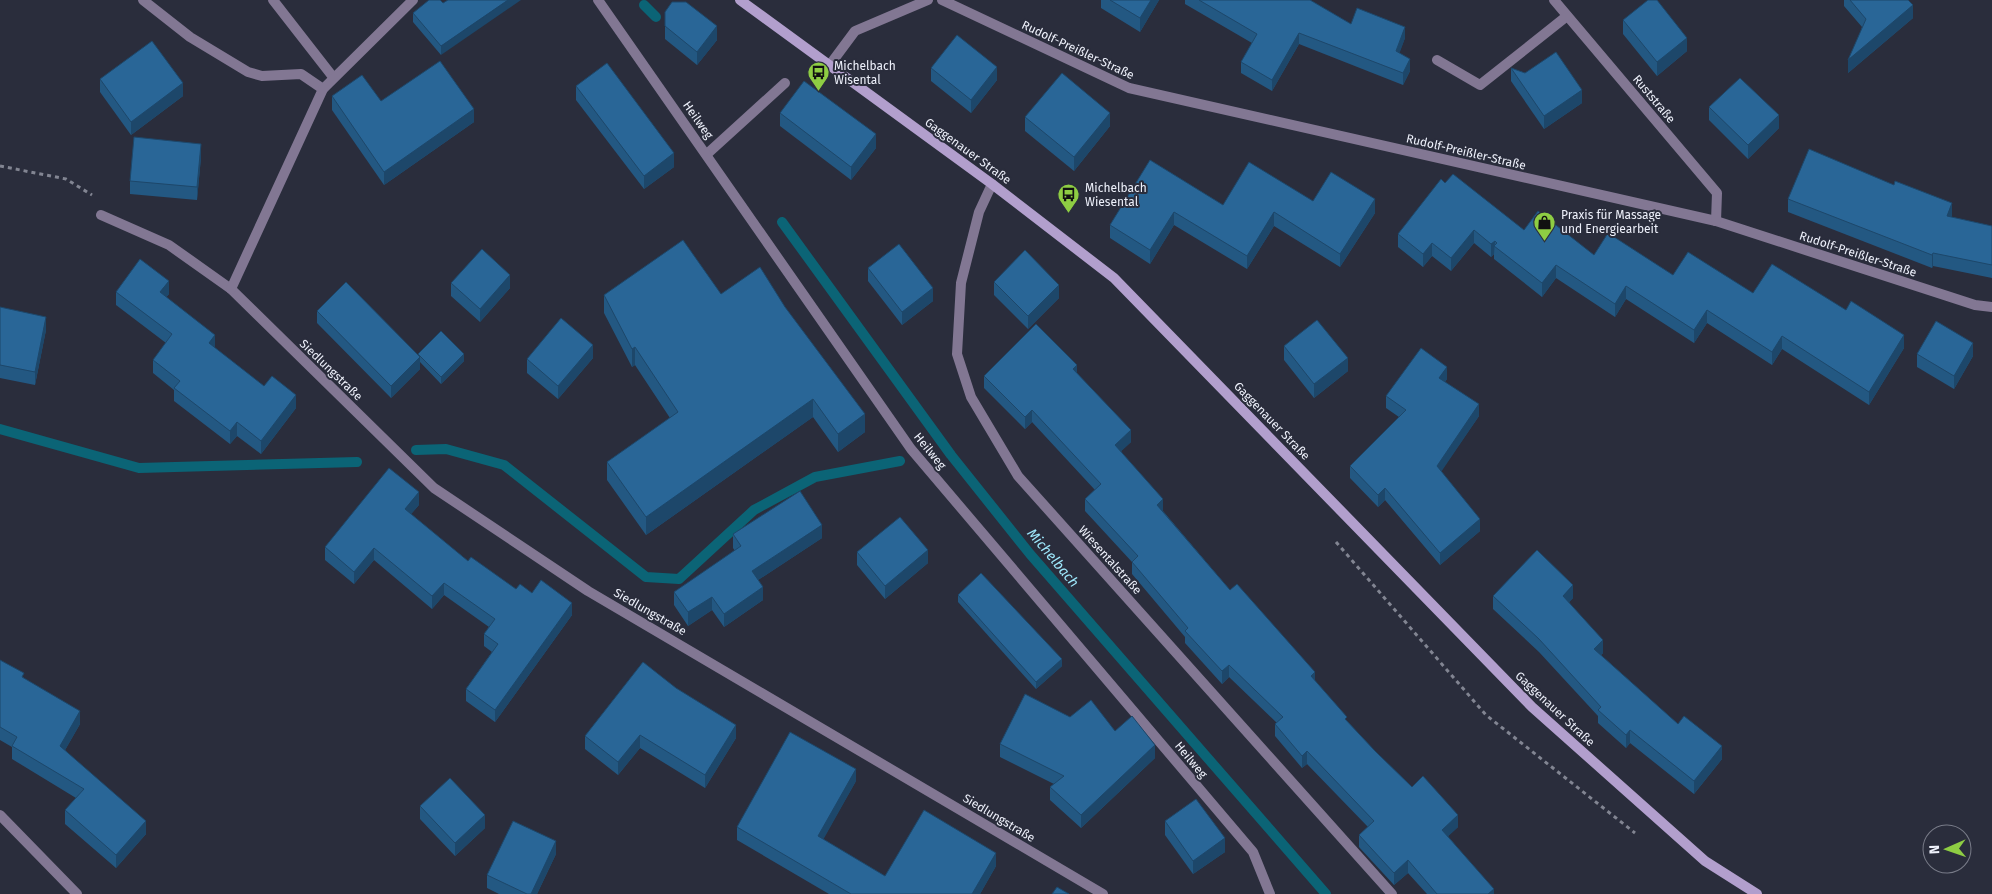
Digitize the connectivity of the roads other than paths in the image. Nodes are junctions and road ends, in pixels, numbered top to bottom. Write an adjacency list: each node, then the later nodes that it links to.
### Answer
1 (143, 0): 14 (street)
2 (273, 0): 12 (street)
3 (413, 0): 12 (street)
4 (598, 0): 15 (street, Heilweg)
5 (740, 0): 11 (main road, Gaggenauer Straße)
6 (928, 0): 11 (street)
7 (942, 0): 18 (street, Rudolf-Preißler-Straße)
8 (1554, 0): 9 (street, Ruststraße)
9 (1567, 16): 10 (street); 18 (street, Ruststraße)
10 (1437, 60)
11 (829, 66): 16 (main road, Gaggenauer Straße)
12 (333, 77): 14 (street)
13 (785, 83): 15 (street)
14 (322, 89): 19 (street)
15 (707, 154): 24 (street, Heilweg)
16 (992, 184): 25 (street, Wiesentalstraße); 26 (main road, Gaggenauer Straße)
17 (101, 215): 19 (street, Siedlungstraße)
18 (1716, 221): 20 (street, Rudolf-Preißler-Straße)
19 (231, 289): 23 (street, Siedlungstraße)
20 (1992, 308)
21 (0, 815): 22 (street)
22 (76, 894)
23 (1103, 894)
24 (1270, 894)
25 (1392, 894)
26 (1756, 894)

